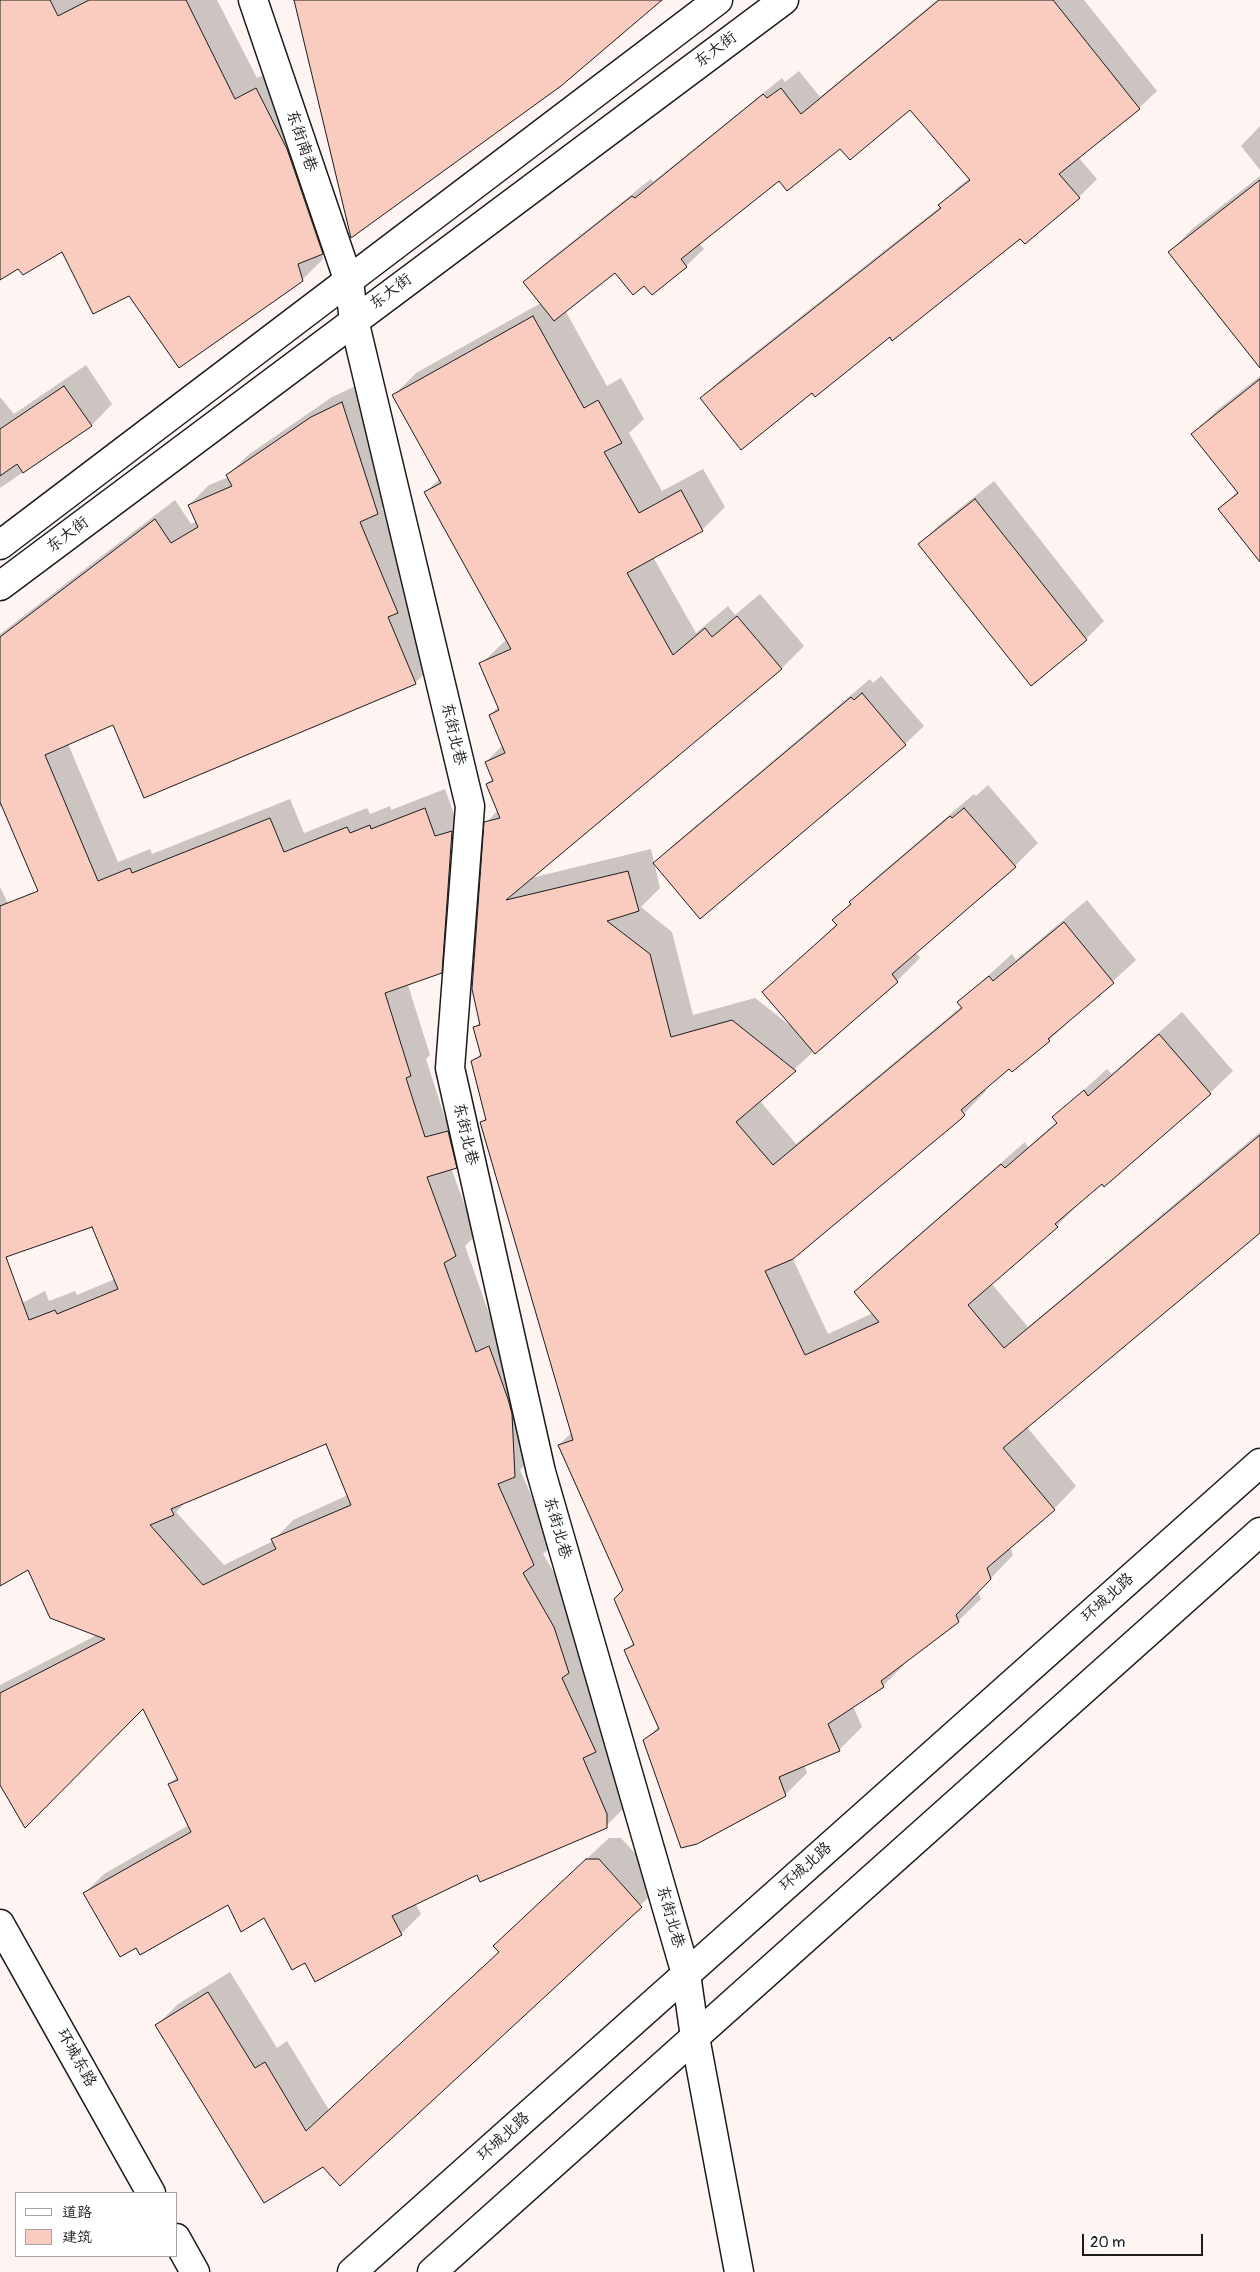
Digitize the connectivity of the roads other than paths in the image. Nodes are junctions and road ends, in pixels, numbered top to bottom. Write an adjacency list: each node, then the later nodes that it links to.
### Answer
1 (253, 0): 4 (main road, 东街南巷)
2 (718, 0): 4 (main road, 东大街)
3 (784, 0): 5 (main road, 东大街)
4 (349, 282): 5 (main road, 东街北巷); 6 (main road, 东大街)
5 (354, 320): 7 (main road, 东大街); 11 (main road, 东街北巷)
6 (0, 545)
7 (0, 586)
8 (1260, 1463): 11 (main road, 环城北路)
9 (1260, 1532): 12 (main road)
10 (0, 1924): 13 (main road, 环城东路)
11 (686, 1974): 12 (main road, 东街北巷); 16 (main road, 环城北路)
12 (695, 2037): 17 (main road); 18 (main road, 东街北巷)
13 (150, 2192)
14 (178, 2242): 15 (main road)
15 (195, 2272)
16 (352, 2272)
17 (432, 2272)
18 (739, 2272)

